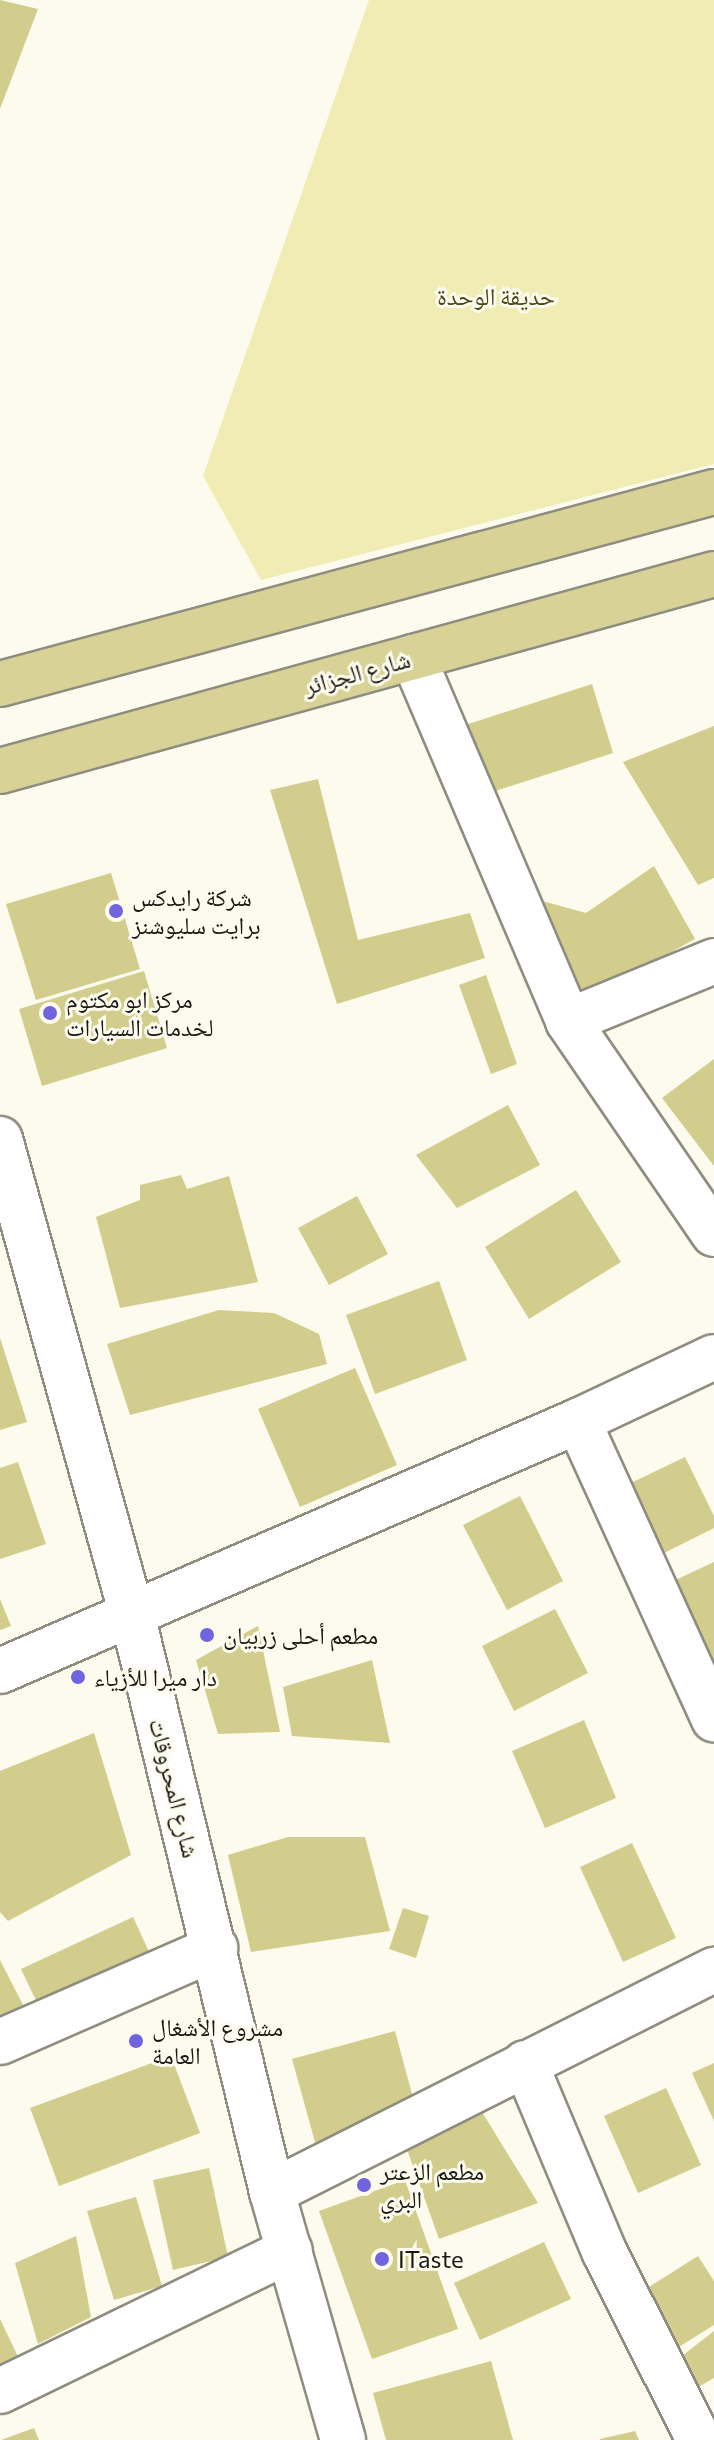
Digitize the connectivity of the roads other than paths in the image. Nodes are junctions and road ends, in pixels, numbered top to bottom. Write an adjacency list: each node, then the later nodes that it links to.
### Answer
1 (714, 492): 4 (main road)
2 (714, 574): 3 (main road, شارع الجزائر)
3 (413, 657): 5 (main road, شارع الجزائر); 7 (street)
4 (0, 684)
5 (0, 771)
6 (714, 961): 7 (street)
7 (568, 1021): 9 (street)
8 (0, 1139): 12 (street, شارع المحروقات)
9 (714, 1234)
10 (714, 1357): 11 (street)
11 (578, 1421): 12 (street); 14 (street)
12 (131, 1610): 13 (street); 15 (street, شارع المحروقات)
13 (0, 1671)
14 (708, 1690)
15 (215, 1948): 17 (street); 19 (street, شارع المحروقات)
16 (714, 1970): 18 (street)
17 (0, 2042)
18 (525, 2063): 19 (street); 23 (street)
19 (272, 2192): 20 (street, شارع المحروقات)
20 (290, 2250): 21 (street); 22 (street, شارع المحروقات)
21 (0, 2391)
22 (343, 2440)
23 (699, 2440)

